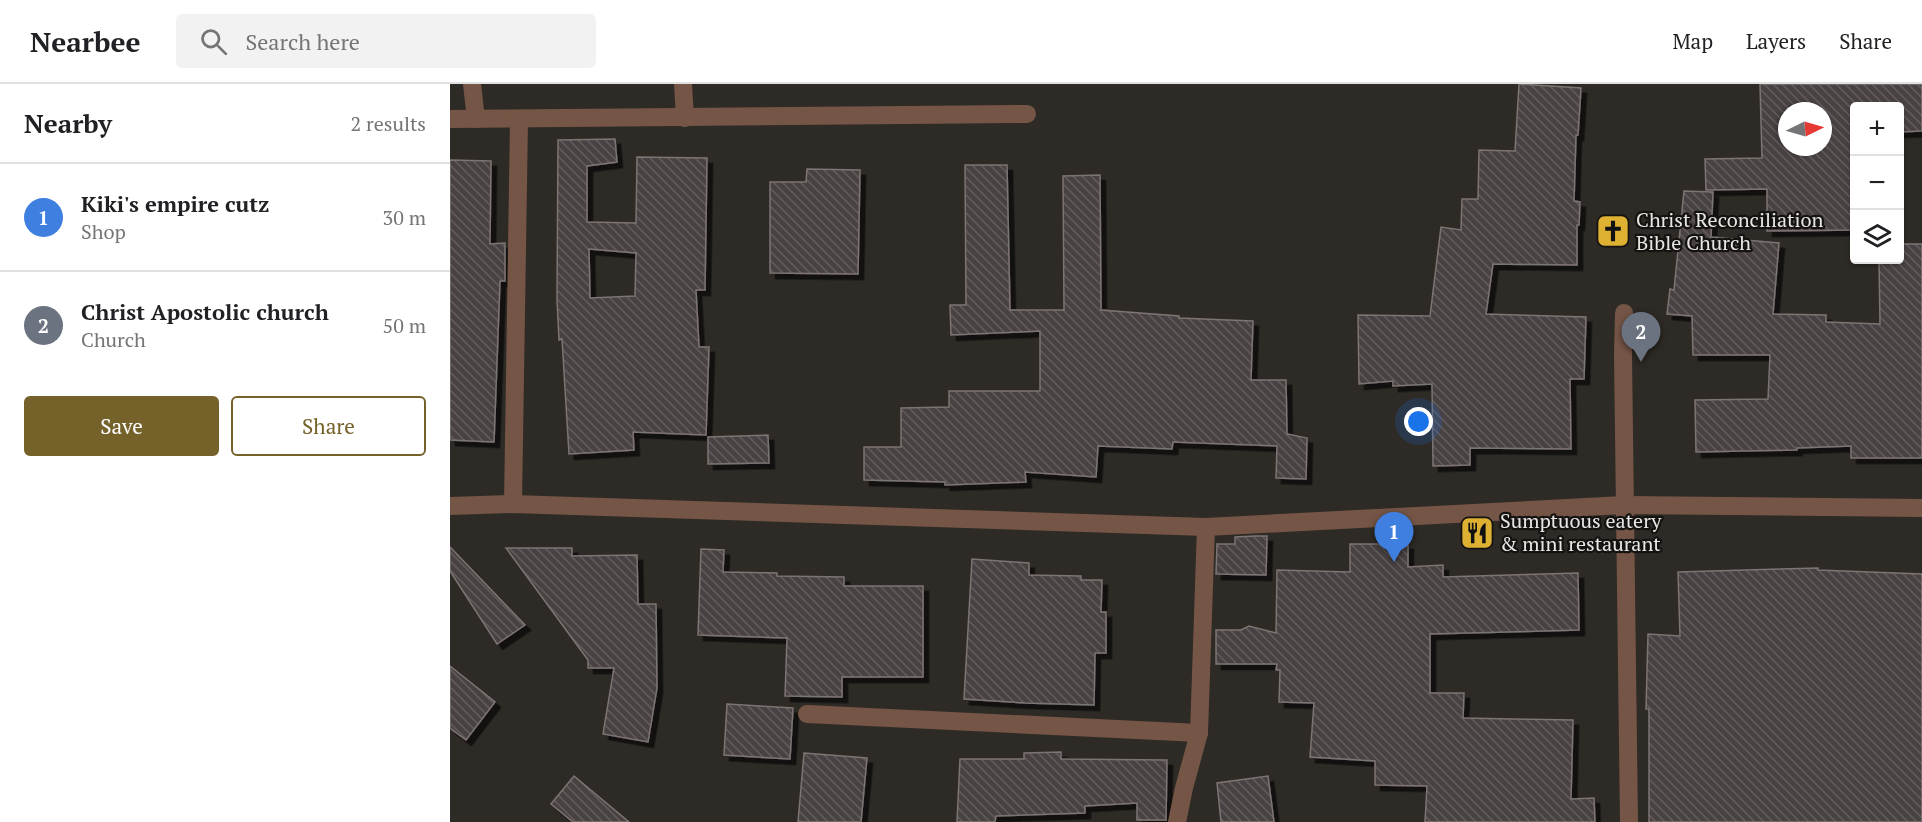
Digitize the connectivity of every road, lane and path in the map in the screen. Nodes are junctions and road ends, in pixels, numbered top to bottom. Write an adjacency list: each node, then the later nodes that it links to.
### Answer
1 (472, 84): 6 (street)
2 (683, 84): 4 (street)
3 (1027, 114): 4 (street)
4 (685, 118): 7 (street)
5 (450, 119): 6 (street)
6 (476, 119): 7 (street)
7 (519, 120): 9 (street)
8 (1624, 313): 11 (street)
9 (513, 504): 10 (street); 13 (street)
10 (450, 506)
11 (1624, 506): 12 (street); 13 (street); 17 (street)
12 (1922, 508)
13 (1206, 527): 15 (street)
14 (807, 714): 15 (street)
15 (1199, 733): 16 (street)
16 (1178, 822)
17 (1629, 822)

